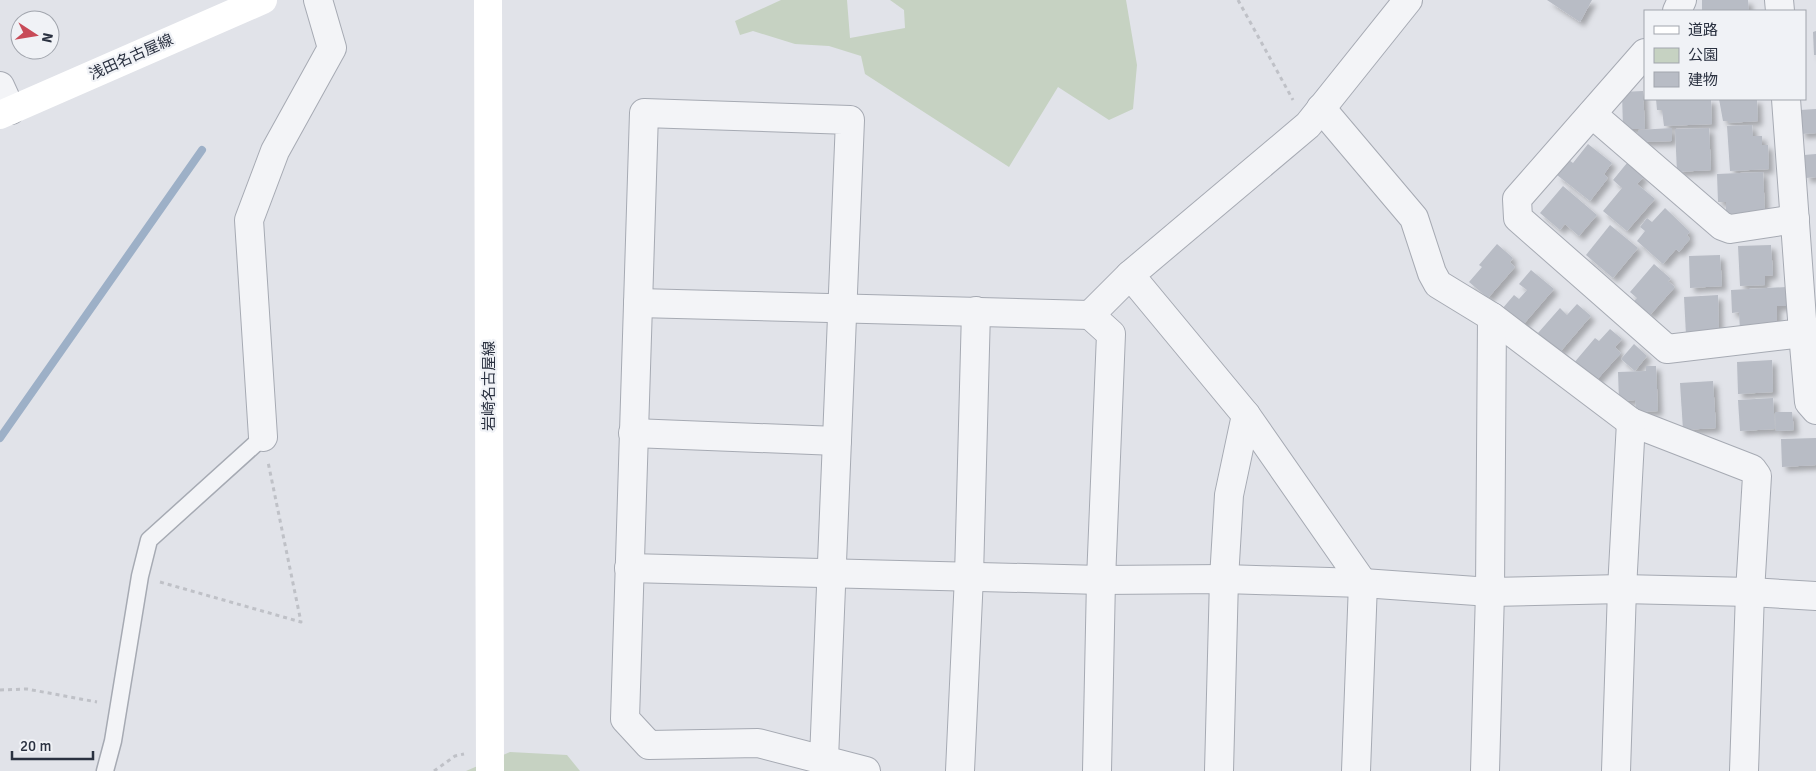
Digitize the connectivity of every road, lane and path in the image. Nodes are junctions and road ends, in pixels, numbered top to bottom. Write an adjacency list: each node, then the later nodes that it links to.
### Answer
1 (263, 0): 8 (main road, 浅田名古屋線)
2 (318, 0): 23 (street)
3 (488, 0): 40 (main road, 岩崎名古屋線)
4 (1238, 0): 10 (path)
5 (1408, 0): 10 (street)
6 (1644, 53): 9 (street)
7 (1786, 100): 11 (street)
8 (4, 104)
9 (1592, 114): 11 (street); 18 (street)
10 (1315, 117): 12 (street); 17 (street)
11 (1795, 219): 18 (street)
12 (1130, 275): 16 (street); 20 (street)
13 (638, 303): 14 (street); 14 (street); 22 (street)
14 (842, 307): 15 (street); 24 (street)
15 (976, 312): 16 (street); 28 (street)
16 (1090, 315): 30 (street)
17 (1492, 317): 21 (street); 33 (street)
18 (1803, 334): 19 (street)
19 (1816, 410)
20 (1246, 415): 29 (street); 31 (street)
21 (1631, 422): 32 (street); 34 (street)
22 (633, 433): 24 (street); 25 (street)
23 (263, 437): 27 (lane); 27 (path)
24 (837, 441): 26 (street)
25 (629, 568): 26 (street); 38 (street)
26 (832, 572): 28 (street); 38 (street)
27 (140, 576): 37 (lane)
28 (969, 576): 30 (street); 42 (street)
29 (1224, 579): 30 (street); 31 (street); 44 (street)
30 (1101, 580): 43 (street)
31 (1362, 583): 33 (street); 45 (street)
32 (1622, 589): 33 (street); 34 (street); 47 (street)
33 (1490, 592): 46 (street)
34 (1750, 592): 35 (street); 48 (street)
35 (1816, 596)
36 (0, 690): 37 (path)
37 (118, 706): 39 (lane)
38 (824, 758): 41 (street)
39 (105, 771)
40 (490, 771)
41 (866, 771)
42 (960, 771)
43 (1097, 771)
44 (1219, 771)
45 (1356, 771)
46 (1485, 771)
47 (1616, 771)
48 (1744, 771)

